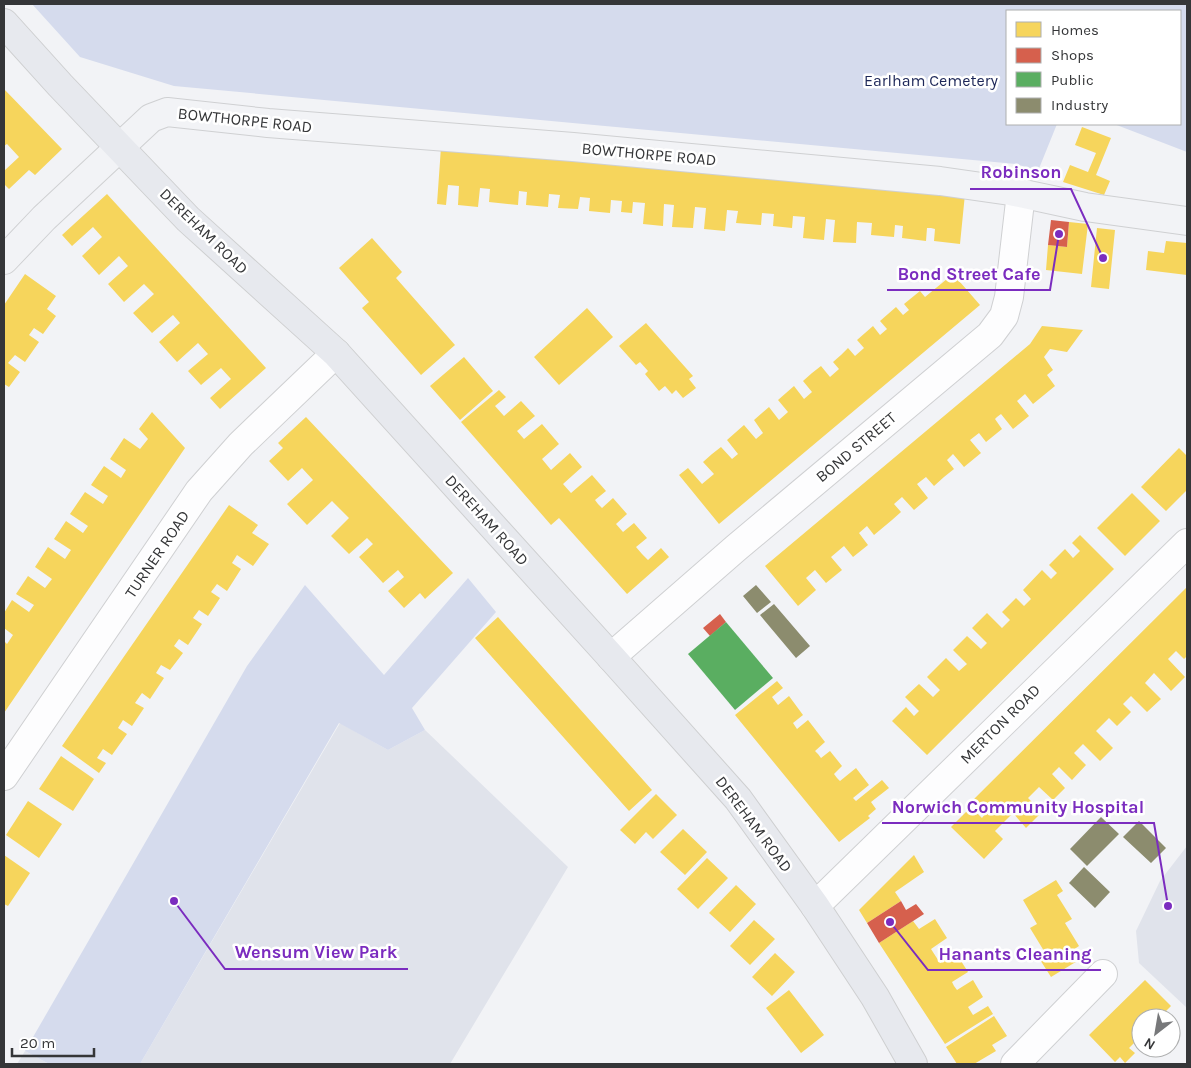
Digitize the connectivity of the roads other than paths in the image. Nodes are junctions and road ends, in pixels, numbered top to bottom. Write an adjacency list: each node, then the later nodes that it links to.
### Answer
1 (4, 23): 2 (main road, DEREHAM ROAD)
2 (120, 148): 3 (street, BOWTHORPE ROAD); 5 (street, BOWTHORPE ROAD); 6 (main road, DEREHAM ROAD)
3 (1021, 194): 4 (street, BOWTHORPE ROAD); 8 (street, BOND STREET)
4 (1187, 221)
5 (4, 260)
6 (336, 353): 8 (main road, DEREHAM ROAD); 9 (street, TURNER ROAD)
7 (1187, 543): 10 (street, MERTON ROAD)
8 (611, 656): 10 (main road, DEREHAM ROAD)
9 (4, 776)
10 (814, 906): 12 (main road, DEREHAM ROAD)
11 (1103, 974): 13 (street)
12 (913, 1064)
13 (1015, 1064)

